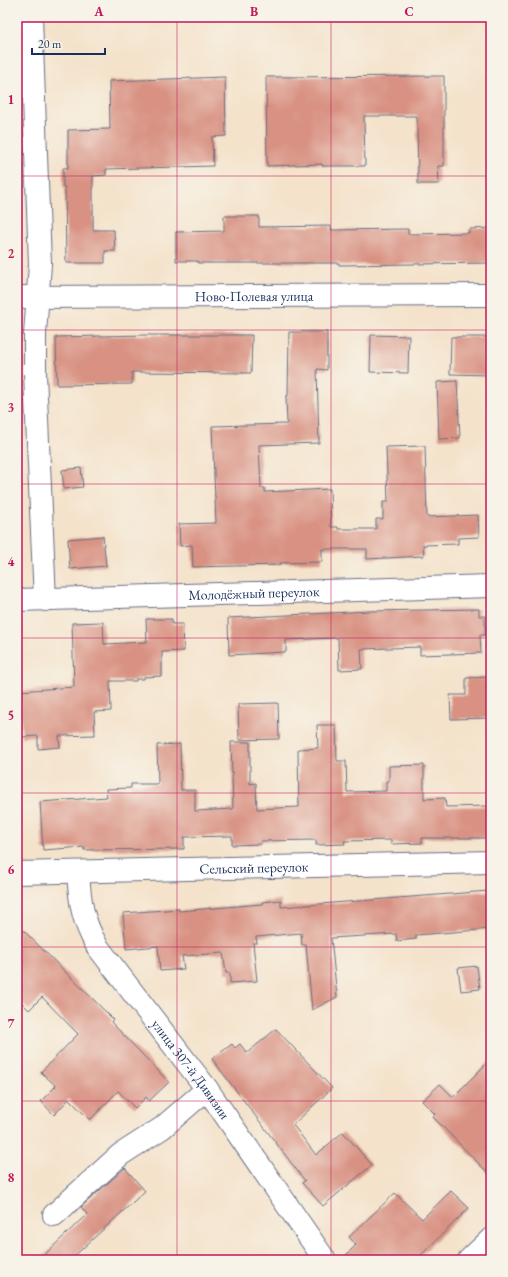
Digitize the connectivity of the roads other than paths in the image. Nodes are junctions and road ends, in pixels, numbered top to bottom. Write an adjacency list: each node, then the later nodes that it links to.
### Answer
1 (31, 17): 3 (street)
2 (491, 295): 3 (street, Ново-Полевая улица)
3 (27, 297): 6 (street)
4 (491, 586): 6 (street, Молодёжный переулок)
5 (17, 600): 6 (street, Молодёжный переулок)
6 (45, 600)
7 (491, 862): 8 (street, Сельский переулок)
8 (78, 872): 9 (street, Сельский переулок); 10 (street, улица 307-й Дивизии)
9 (17, 873)
10 (207, 1089): 11 (street); 13 (street, улица 307-й Дивизии)
11 (54, 1214)
12 (491, 1239): 14 (street)
13 (325, 1260)
14 (469, 1260)

